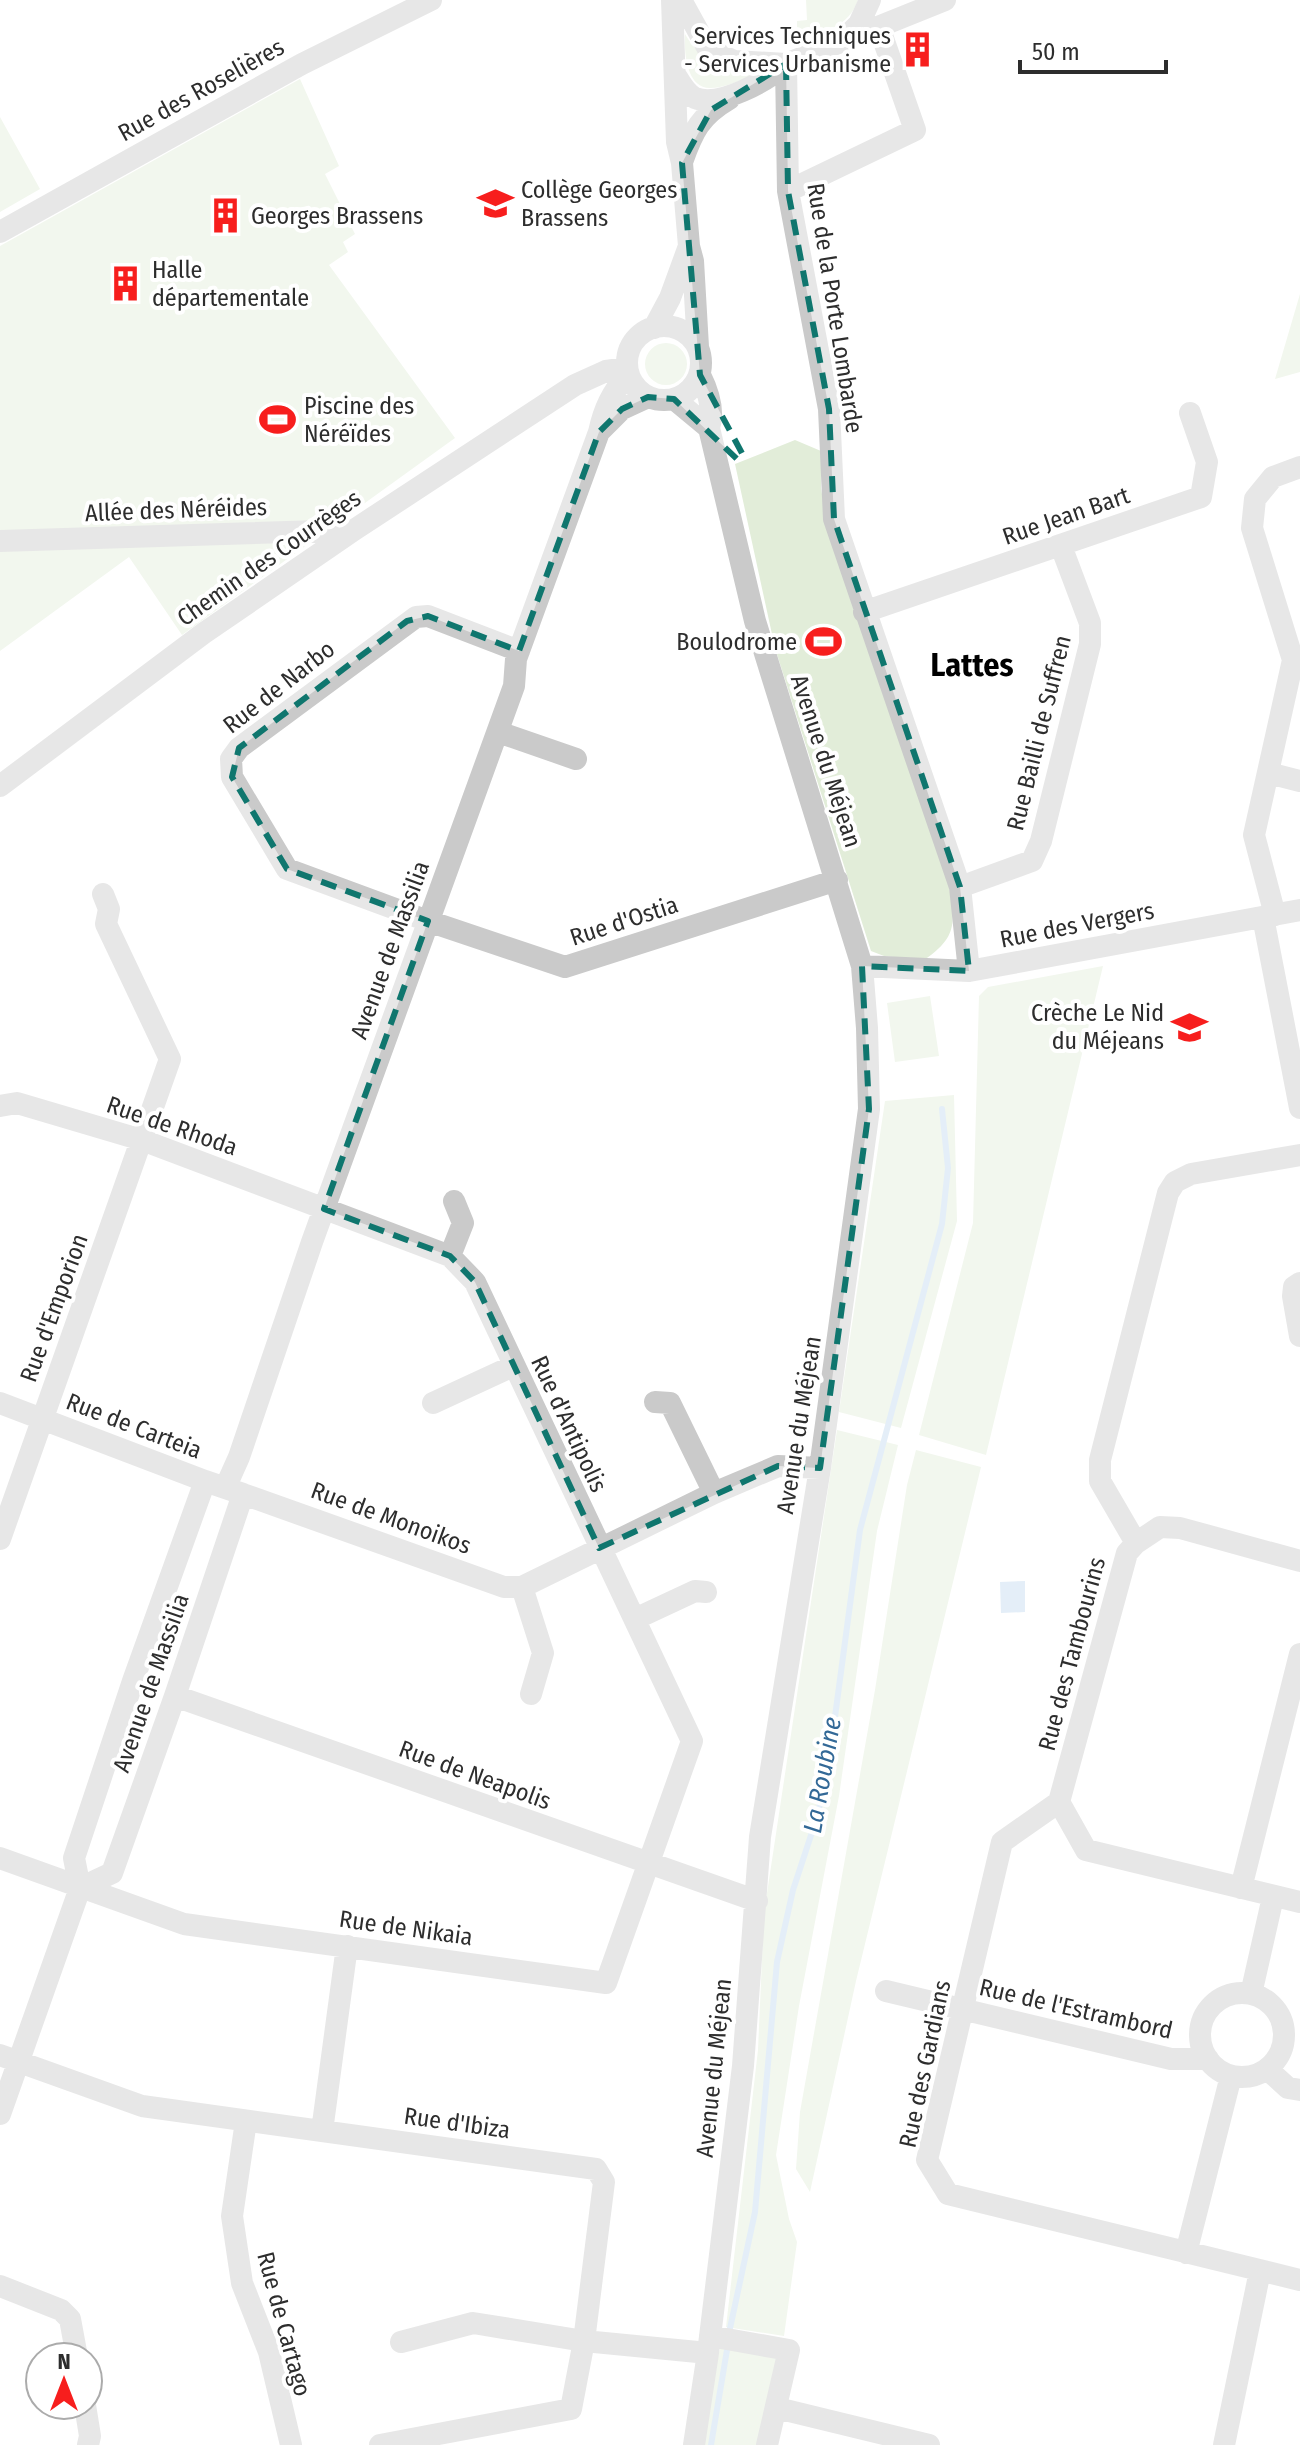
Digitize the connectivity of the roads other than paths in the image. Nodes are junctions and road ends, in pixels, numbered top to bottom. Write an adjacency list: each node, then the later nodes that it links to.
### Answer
1 (431, 0): 13 (street, Rue des Roselières)
2 (672, 0): 9 (street)
3 (681, 0): 8 (street)
4 (870, 0): 7 (street)
5 (945, 0): 6 (street)
6 (879, 27): 7 (street); 12 (street)
7 (840, 43): 8 (street)
8 (786, 64): 10 (street); 12 (street, Rue de la Porte Lombarde)
9 (675, 74): 10 (street); 11 (street)
10 (748, 88): 11 (street)
11 (682, 163): 14 (street)
12 (788, 191): 29 (street, Rue de la Porte Lombarde)
13 (0, 232)
14 (689, 246): 15 (street); 16 (street)
15 (654, 328): 16 (street); 17 (street)
16 (698, 347): 18 (street)
17 (627, 371): 19 (street, Chemin des Courrèges); 20 (street); 23 (street, Avenue de Massilia)
18 (700, 375): 21 (street); 24 (street, Avenue du Méjean)
19 (575, 385): 23 (street); 26 (street, Chemin des Courrèges)
20 (648, 397): 21 (street); 23 (street, Avenue de Massilia)
21 (674, 399): 24 (street)
22 (1190, 413): 28 (street, Rue Jean Bart)
23 (601, 424): 30 (street, Avenue de Massilia)
24 (709, 428): 36 (street, Avenue du Méjean)
25 (1300, 467): 33 (street)
26 (354, 530): 27 (street, Allée des Néréides); 35 (street, Chemin des Courrèges)
27 (0, 541)
28 (1061, 546): 29 (street, Rue Jean Bart); 37 (street, Rue Bailli de Suffren)
29 (864, 612): 37 (street, Rue de la Porte Lombarde)
30 (519, 651): 31 (street, Avenue de Massilia); 41 (street, Rue de Narbo)
31 (498, 732): 32 (street); 41 (street, Avenue de Massilia)
32 (576, 759)
33 (1268, 773): 34 (street); 40 (street)
34 (1300, 781)
35 (0, 786)
36 (837, 880): 41 (street, Rue d'Ostia); 42 (street, Avenue du Méjean)
37 (960, 887): 43 (street, Rue de la Porte Lombarde)
38 (103, 894): 46 (street, Rue d'Emporion)
39 (1300, 910): 40 (street, Rue des Vergers)
40 (1269, 916): 43 (street, Rue des Vergers); 45 (street)
41 (428, 921): 49 (street, Avenue de Massilia)
42 (862, 966): 43 (street, Rue des Vergers); 58 (street, Avenue du Méjean)
43 (969, 971)
44 (0, 1106): 46 (street, Rue de Rhoda)
45 (1300, 1108)
46 (142, 1140): 49 (street, Rue de Rhoda); 57 (street, Rue d'Emporion)
47 (1300, 1155): 62 (street, Rue des Tambourins)
48 (454, 1201): 50 (street)
49 (324, 1209): 50 (street, Rue d'Antipolis); 59 (street, Avenue de Massilia)
50 (450, 1256): 53 (street, Rue d'Antipolis)
51 (1300, 1283): 52 (street)
52 (1300, 1336)
53 (513, 1366): 56 (street); 63 (street, Rue d'Antipolis)
54 (655, 1402): 60 (street)
55 (0, 1403): 57 (street, Rue de Carteia)
56 (433, 1403)
57 (41, 1418): 59 (street, Rue de Carteia); 61 (street, Rue d'Emporion)
58 (820, 1468): 60 (street); 77 (street, Avenue du Méjean)
59 (225, 1487): 65 (street, Rue de Monoikos); 70 (street, Avenue de Massilia); 74 (street, Avenue de Massilia)
60 (714, 1493): 63 (street)
61 (0, 1539)
62 (1136, 1543): 64 (street); 71 (street, Rue des Tambourins)
63 (599, 1548): 65 (street); 67 (street, Rue d'Antipolis)
64 (1300, 1561)
65 (522, 1587): 69 (street)
66 (706, 1592): 67 (street)
67 (635, 1619): 73 (street, Rue d'Antipolis)
68 (1300, 1654): 75 (street)
69 (531, 1694)
70 (175, 1696): 73 (street, Rue de Neapolis); 74 (street, Avenue de Massilia)
71 (1059, 1802): 75 (street); 82 (street, Rue des Gardians)
72 (0, 1858): 74 (street, Rue de Nikaia)
73 (649, 1864): 77 (street, Rue de Neapolis); 79 (street, Rue de Nikaia)
74 (80, 1888): 79 (street, Rue de Nikaia); 83 (street, Avenue de Massilia)
75 (1241, 1888): 76 (street)
76 (1273, 1897): 78 (street); 81 (street)
77 (757, 1901): 98 (street, Avenue du Méjean)
78 (1300, 1902)
79 (347, 1946): 90 (street)
80 (886, 1991): 82 (street, Rue de l'Estrambord)
81 (1251, 1994): 84 (street); 85 (street)
82 (963, 2009): 84 (street, Rue de l'Estrambord); 91 (street, Rue des Gardians)
83 (9, 2059): 88 (street, Avenue de Massilia); 89 (street, Rue d'Ibiza)
84 (1208, 2059): 86 (street)
85 (1267, 2069): 86 (street); 87 (street)
86 (1231, 2076): 91 (street)
87 (1300, 2090)
88 (0, 2114)
89 (246, 2121): 90 (street, Rue d'Ibiza); 102 (street, Rue de Cartago)
90 (322, 2131): 96 (street, Rue d'Ibiza)
91 (1186, 2253): 92 (street, Rue des Gardians)
92 (1260, 2271): 93 (street, Rue des Gardians); 107 (street)
93 (1300, 2280)
94 (0, 2286): 95 (street)
95 (74, 2341)
96 (584, 2341): 97 (street); 98 (street); 103 (street)
97 (401, 2342)
98 (709, 2344): 99 (street); 104 (street, Avenue du Méjean)
99 (777, 2408): 105 (street); 106 (street)
100 (88, 2421): 101 (street)
101 (88, 2445)
102 (291, 2445)
103 (380, 2445)
104 (694, 2445)
105 (767, 2445)
106 (929, 2445)
107 (1224, 2445)

